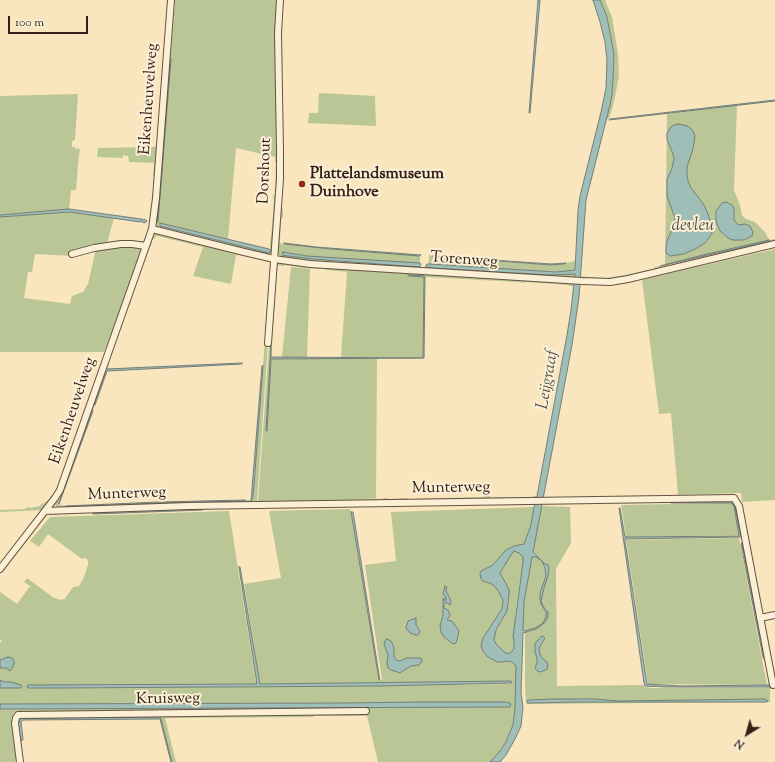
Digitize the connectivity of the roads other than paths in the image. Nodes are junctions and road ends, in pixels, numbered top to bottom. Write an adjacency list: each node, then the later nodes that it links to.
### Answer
1 (171, 0): 3 (street, Eikenheuvelweg)
2 (280, 0): 7 (street, Dorshout)
3 (152, 230): 5 (street, Eikenheuvelweg); 7 (street, Torenweg)
4 (775, 244): 7 (street, Torenweg)
5 (146, 246): 6 (street); 9 (street, Eikenheuvelweg)
6 (72, 254)
7 (274, 258): 8 (street, Dorshout)
8 (268, 343)
9 (45, 511): 10 (street, Eikenheuvelweg); 12 (street, Munterweg)
10 (0, 569)
11 (775, 615): 12 (street)
12 (760, 618): 13 (street, Munterweg)
13 (773, 684)
14 (366, 711): 15 (street, Kruisweg)
15 (20, 762)

